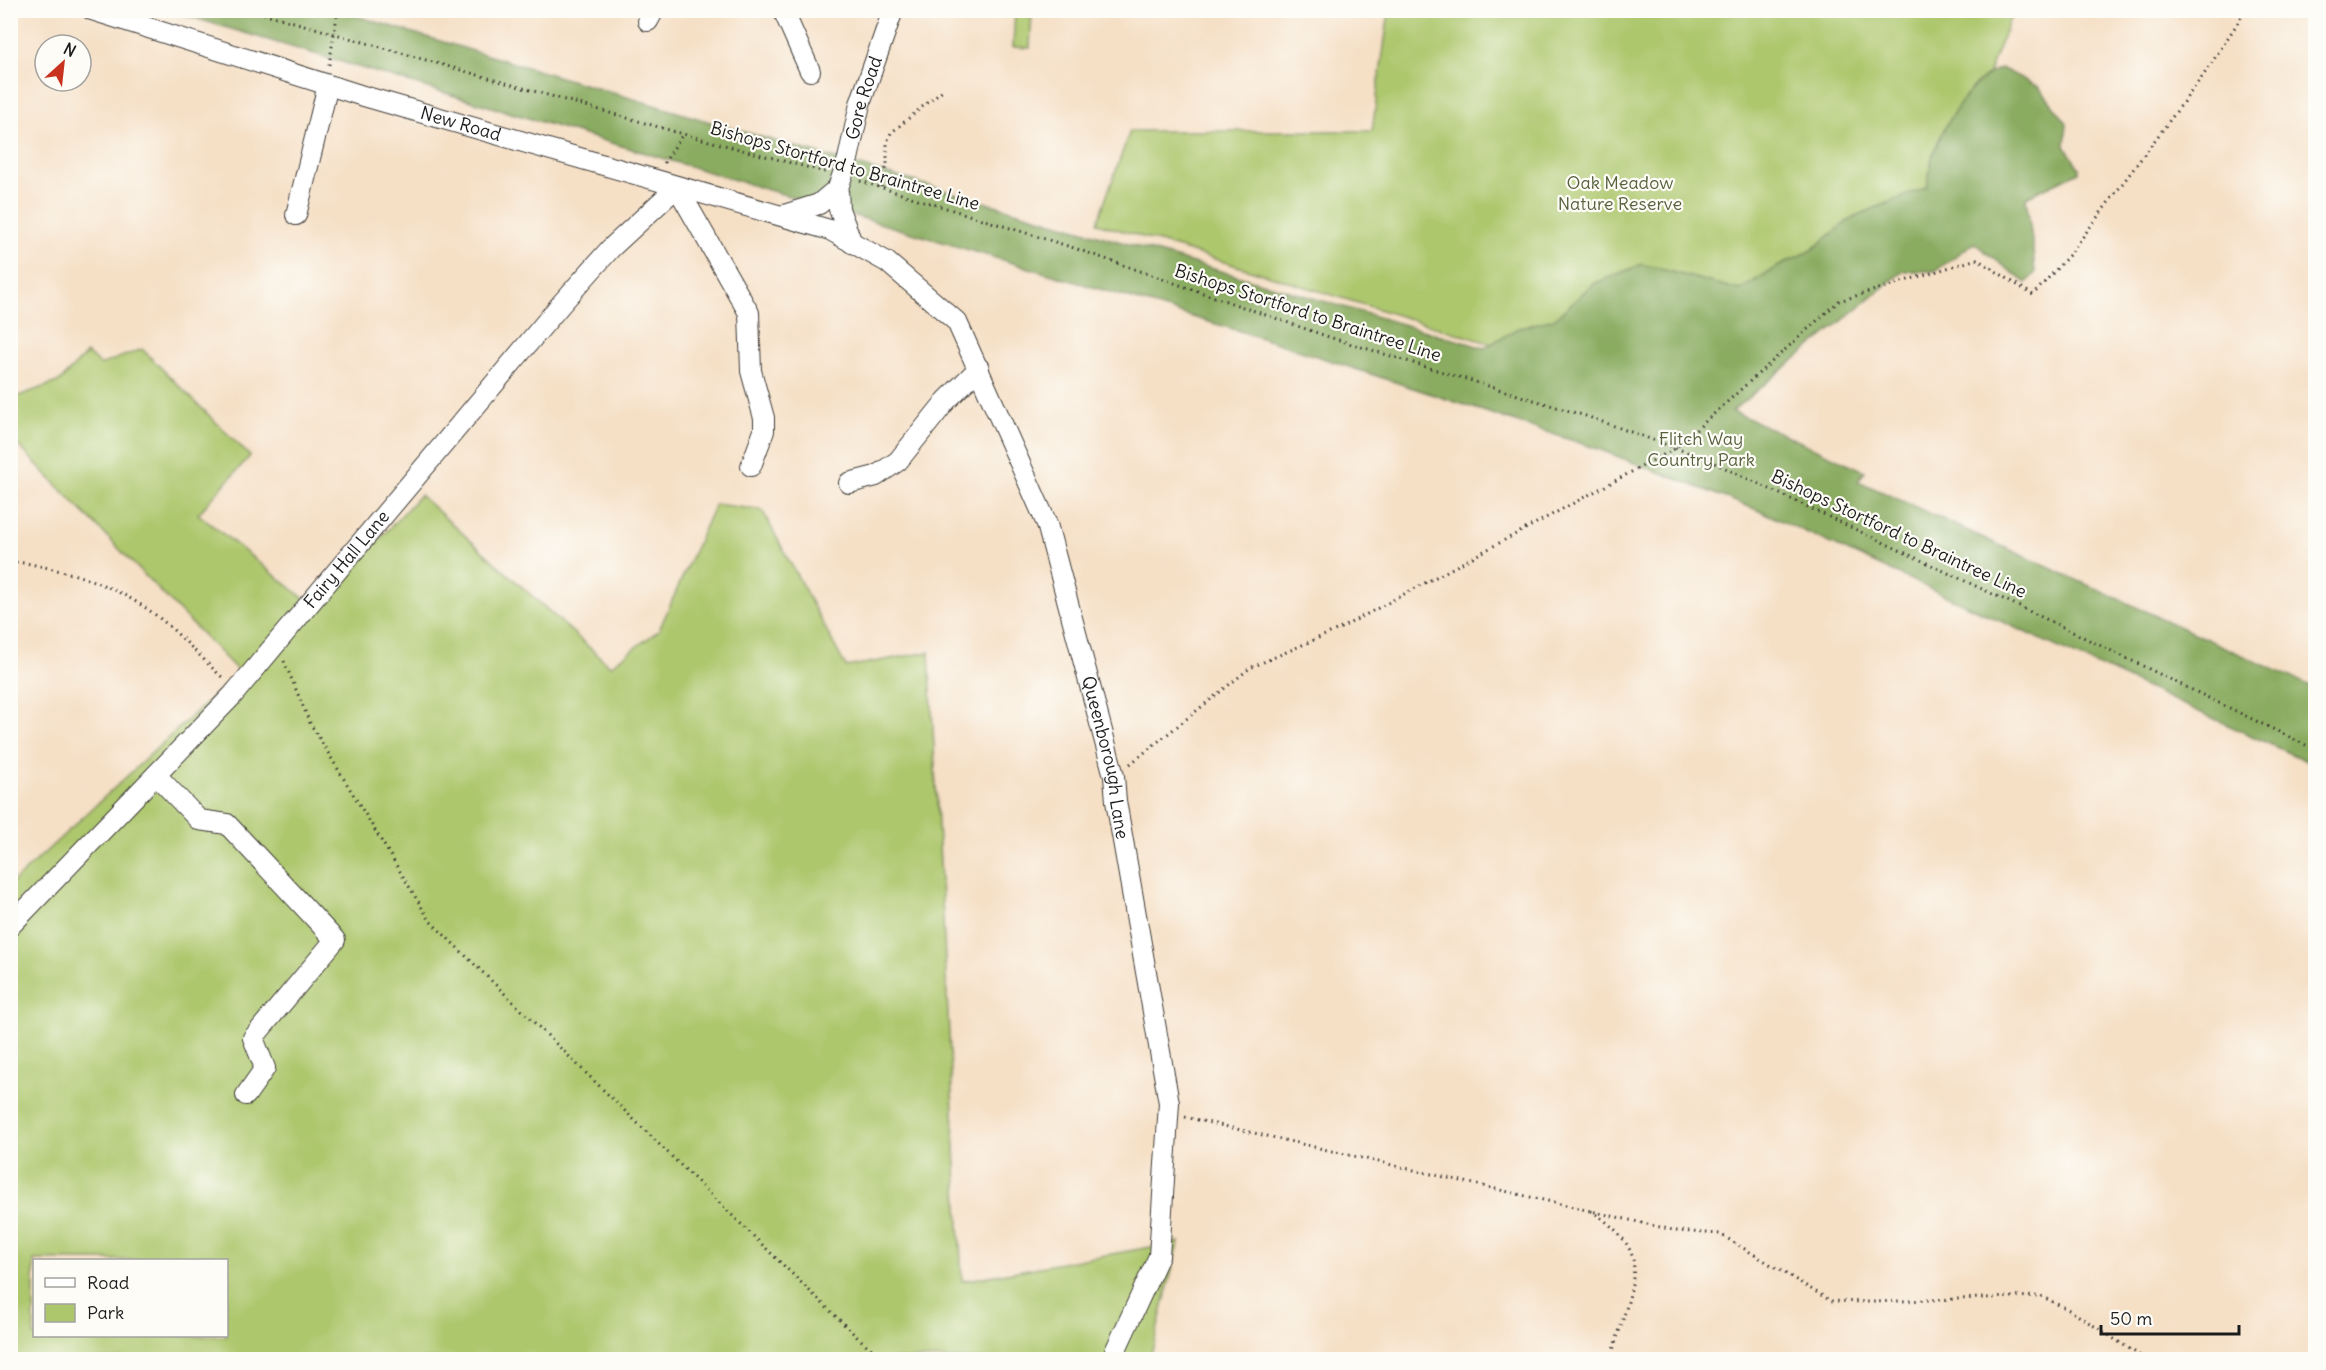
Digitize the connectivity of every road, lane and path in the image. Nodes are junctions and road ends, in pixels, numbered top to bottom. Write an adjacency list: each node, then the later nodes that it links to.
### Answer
1 (92, 10): 9 (street, New Road)
2 (252, 10): 7 (path, Bishops Stortford to Braintree Line)
3 (338, 10): 7 (path)
4 (783, 10): 8 (street)
5 (893, 10): 12 (street, Gore Road)
6 (2246, 10): 21 (path)
7 (334, 34): 9 (path); 11 (path, Bishops Stortford to Braintree Line)
8 (810, 70)
9 (327, 85): 13 (street, New Road); 16 (street)
10 (945, 88): 14 (path)
11 (683, 134): 12 (path, Bishops Stortford to Braintree Line); 13 (path)
12 (841, 175): 14 (path, Bishops Stortford to Braintree Line); 17 (street); 19 (street)
13 (653, 180): 15 (street, New Road)
14 (881, 186): 21 (path, Bishops Stortford to Braintree Line)
15 (677, 187): 17 (street, New Road); 22 (street); 25 (street, Fairy Hall Lane)
16 (296, 215)
17 (784, 215): 18 (street, New Road)
18 (830, 230): 19 (street, Queenborough Lane)
19 (852, 243): 20 (street, Queenborough Lane)
20 (979, 368): 23 (street); 29 (street, Queenborough Lane)
21 (1676, 448): 27 (path, Bishops Stortford to Braintree Line); 29 (path)
22 (751, 466)
23 (849, 483)
24 (10, 562): 26 (path)
25 (277, 643): 26 (street, Fairy Hall Lane); 34 (path)
26 (235, 693): 28 (street, Fairy Hall Lane)
27 (2316, 750)
28 (156, 775): 30 (street, Fairy Hall Lane); 31 (street)
29 (1114, 776): 32 (street, Queenborough Lane)
30 (10, 926)
31 (246, 1095)
32 (1168, 1113): 33 (path); 35 (street, Queenborough Lane)
33 (1587, 1209): 36 (path); 37 (path)
34 (885, 1359)
35 (1111, 1359)
36 (1610, 1359)
37 (2147, 1359)

